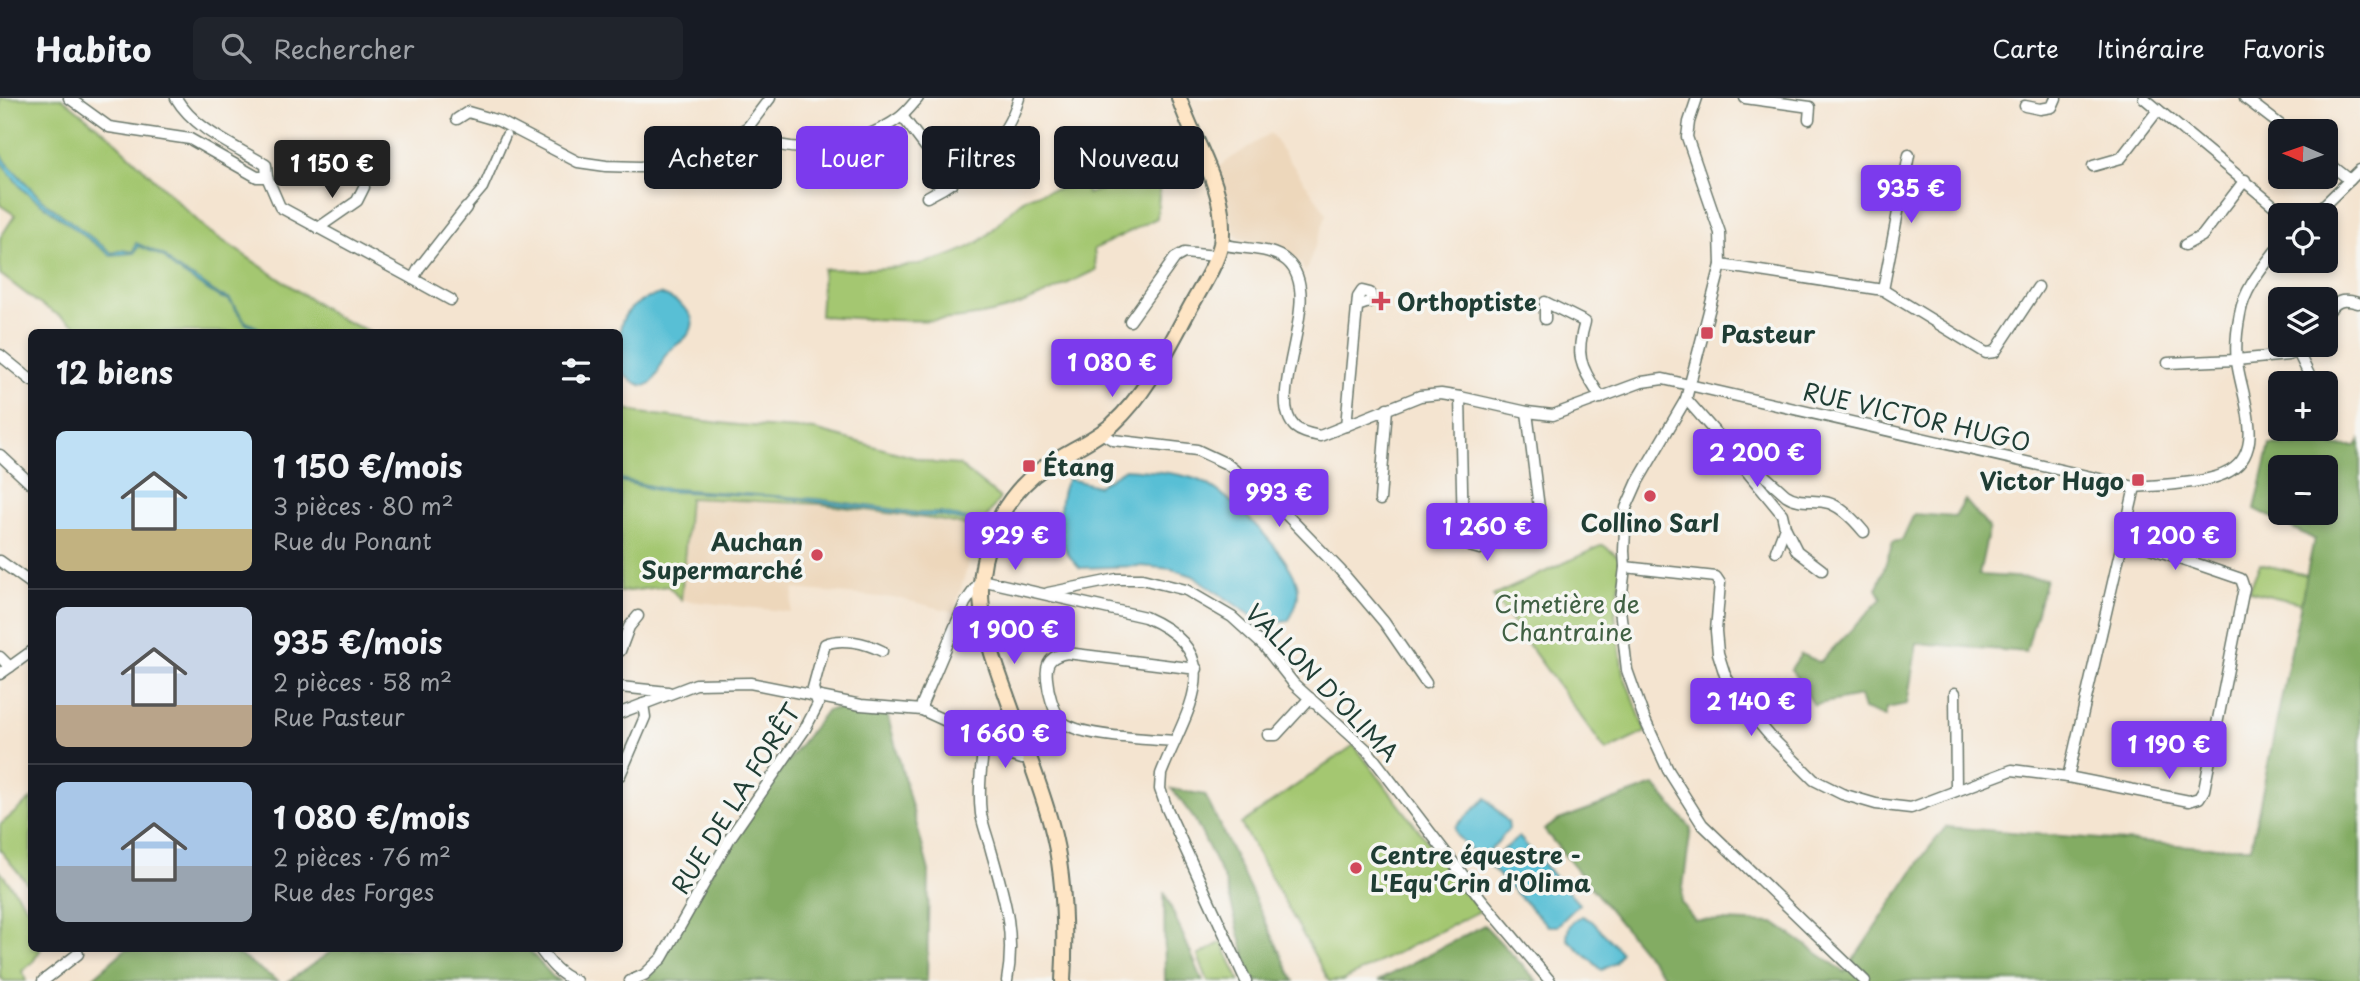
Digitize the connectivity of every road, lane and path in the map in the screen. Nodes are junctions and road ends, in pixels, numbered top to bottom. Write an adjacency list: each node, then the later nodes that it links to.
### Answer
1 (69, 98): 28 (street)
2 (176, 98): 28 (street)
3 (771, 98): 18 (street)
4 (918, 98): 14 (street)
5 (1019, 98): 19 (street)
6 (1179, 98): 39 (main road)
7 (1697, 98): 41 (street)
8 (1745, 98): 15 (street)
9 (2056, 98): 12 (street)
10 (2144, 98): 13 (street)
11 (2245, 98): 16 (street)
12 (2025, 106)
13 (2158, 110): 24 (street); 29 (street)
14 (902, 116): 21 (street); 22 (street)
15 (1808, 119)
16 (2272, 119)
17 (457, 120): 25 (street)
18 (749, 126)
19 (1005, 126)
20 (506, 135): 36 (street)
21 (922, 142)
22 (782, 145)
23 (1909, 155): 44 (street)
24 (2093, 166)
25 (644, 167)
26 (2338, 170): 30 (street)
27 (2360, 170): 30 (street)
28 (267, 177): 37 (street)
29 (2245, 180): 34 (street); 38 (street)
30 (2350, 180): 35 (street)
31 (364, 187): 37 (street)
32 (942, 189): 33 (street)
33 (927, 197)
34 (2271, 203)
35 (2326, 203)
36 (466, 208): 42 (street)
37 (318, 228): 42 (street)
38 (2185, 245)
39 (1219, 250): 50 (street); 62 (street, RUE VICTOR HUGO); 64 (main road)
40 (2268, 261): 53 (street)
41 (1721, 265): 44 (street); 56 (street)
42 (413, 279): 45 (street)
43 (2038, 287): 44 (street)
44 (1883, 290)
45 (451, 300)
46 (2338, 302): 47 (street)
47 (2358, 303)
48 (1357, 306): 62 (street)
49 (1545, 319): 58 (street)
50 (1130, 321)
51 (1, 357): 55 (street)
52 (2268, 357): 53 (street)
53 (2236, 360): 54 (street); 67 (street)
54 (2168, 363)
55 (28, 378)
56 (1691, 387): 58 (street, RUE VICTOR HUGO); 59 (street); 67 (street, RUE VICTOR HUGO)
57 (1460, 397): 60 (street, RUE VICTOR HUGO); 61 (street, RUE VICTOR HUGO); 61 (street)
58 (1601, 398): 61 (street, RUE VICTOR HUGO)
59 (1686, 399): 63 (street); 74 (street)
60 (1387, 408): 62 (street, RUE VICTOR HUGO); 68 (street)
61 (1527, 412)
62 (1346, 426)
63 (1715, 432): 69 (street); 70 (street)
64 (1101, 433): 76 (main road); 87 (street)
65 (0, 456): 66 (street)
66 (28, 481)
67 (2135, 487): 71 (street)
68 (1380, 500)
69 (1785, 527): 72 (street); 75 (street)
70 (1864, 532)
71 (2123, 539): 102 (street); 102 (street)
72 (1776, 551)
73 (0, 561): 77 (street)
74 (1625, 567): 103 (street); 113 (street)
75 (1822, 570)
76 (981, 580): 78 (street, VALLON D'OLIMA); 94 (street); 96 (main road)
77 (28, 581)
78 (1044, 594): 85 (street); 92 (street, VALLON D'OLIMA)
79 (638, 616): 80 (street)
80 (623, 643)
81 (882, 651): 91 (street, RUE DE LA FORÊT)
82 (28, 654): 84 (street)
83 (0, 657): 84 (street)
84 (10, 667): 86 (street)
85 (1197, 669): 99 (street); 99 (street)
86 (0, 674)
87 (1426, 684)
88 (623, 687): 89 (street)
89 (672, 692): 91 (street); 93 (street)
90 (1955, 693): 103 (street)
91 (816, 698): 94 (street); 108 (street, RUE DE LA FORÊT)
92 (1310, 698): 97 (street); 112 (street, VALLON D'OLIMA)
93 (643, 704): 95 (street); 101 (street)
94 (922, 710): 98 (street)
95 (623, 713)
96 (1020, 734): 98 (street); 100 (main road)
97 (1268, 735)
98 (990, 741): 100 (street); 109 (street)
99 (1173, 741): 111 (street)
100 (1029, 758): 110 (main road)
101 (623, 768)
102 (2068, 778): 103 (street)
103 (1956, 790)
104 (542, 952): 107 (street)
105 (78, 954): 106 (street)
106 (43, 981)
107 (576, 981)
108 (630, 981)
109 (1007, 981)
110 (1063, 981)
111 (1246, 981)
112 (1550, 981)
113 (1866, 981)

